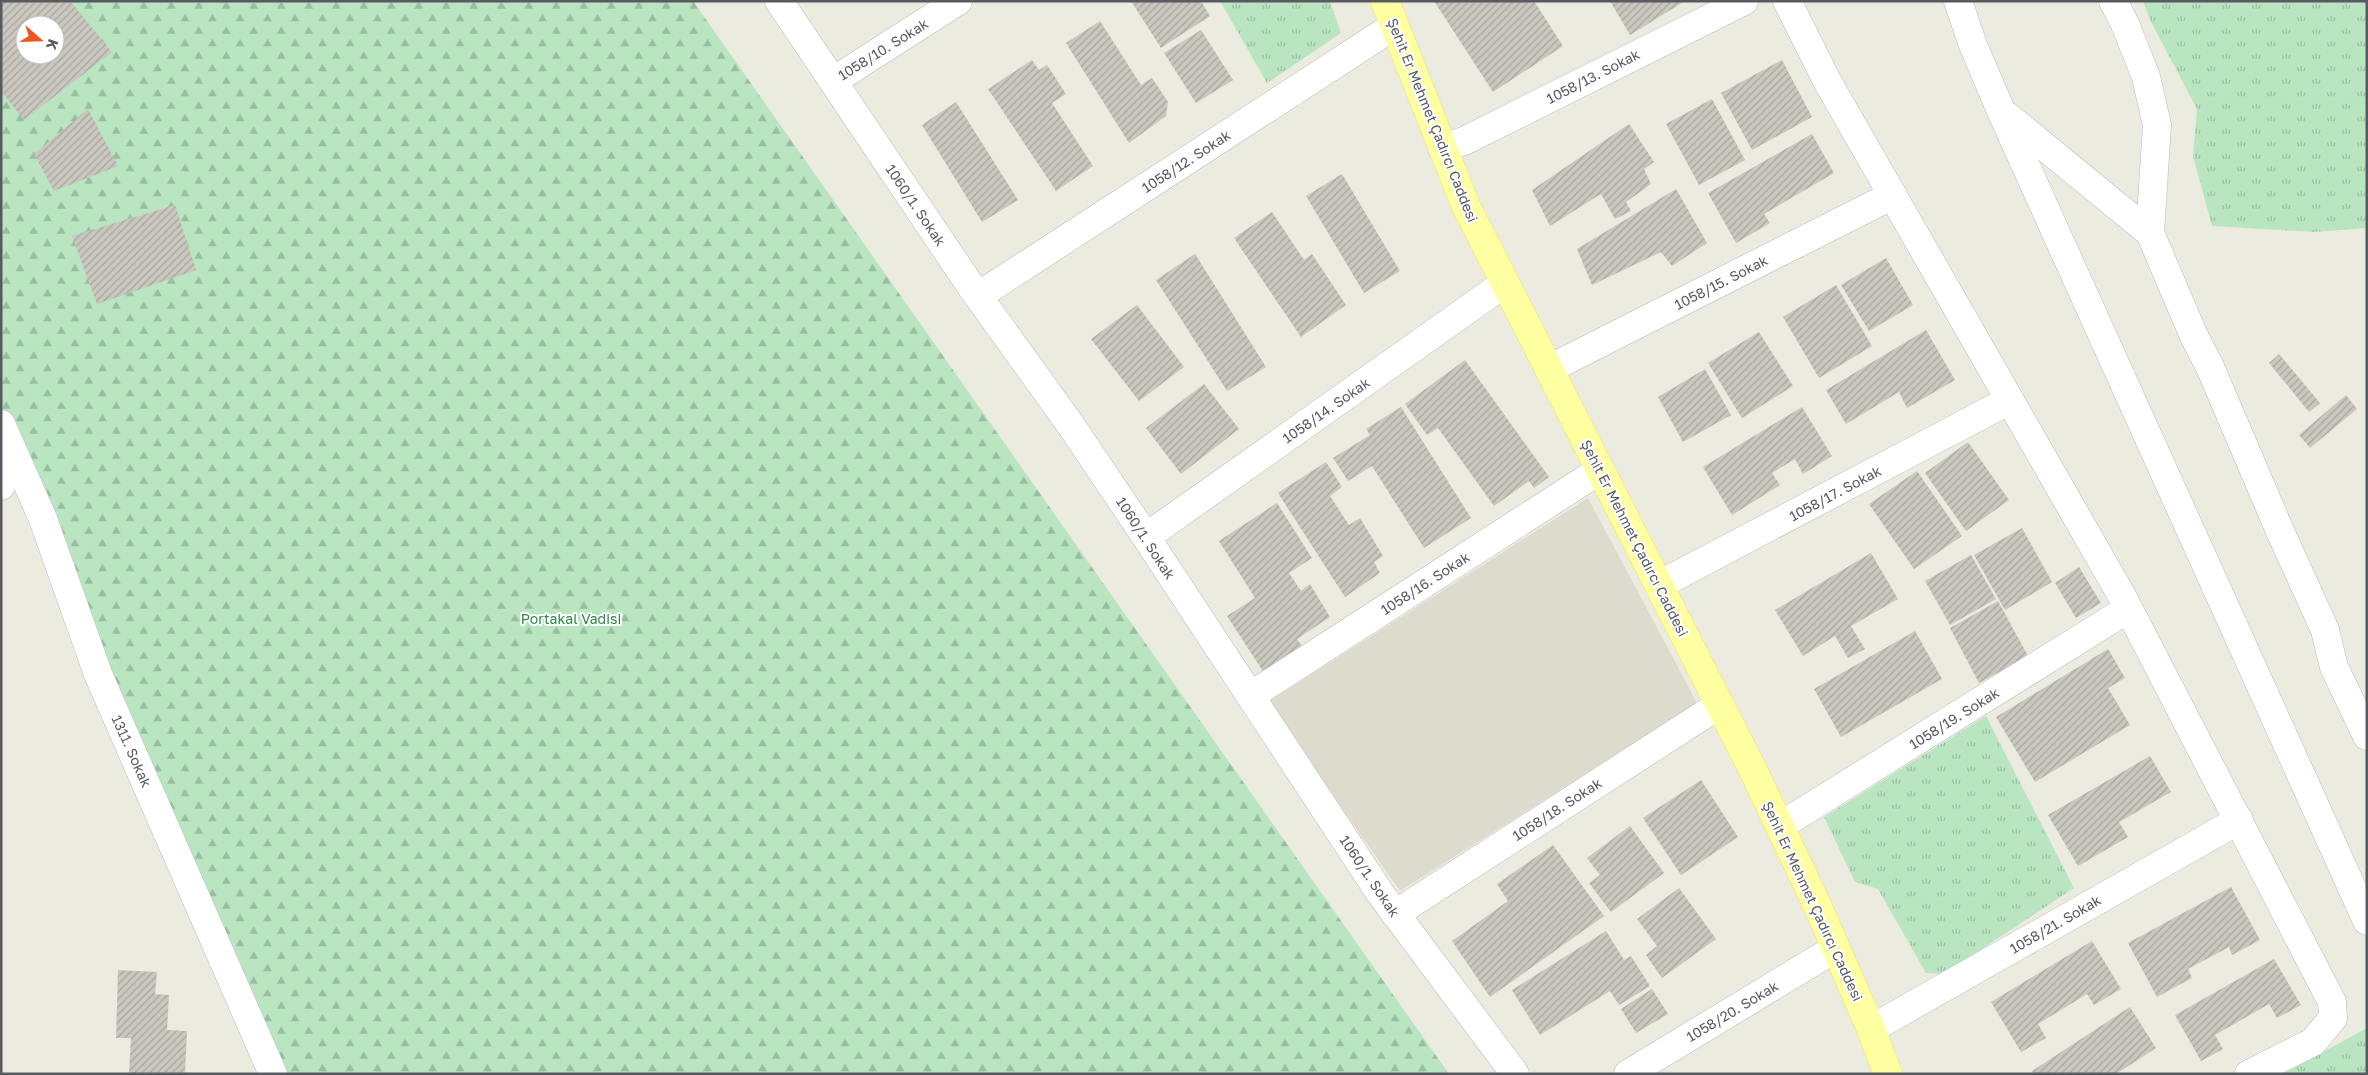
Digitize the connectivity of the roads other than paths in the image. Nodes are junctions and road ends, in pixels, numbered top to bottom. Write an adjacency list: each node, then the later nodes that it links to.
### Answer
1 (779, 1): 8 (street, 1060/1. Sokak)
2 (958, 1): 8 (street, 1058/10. Sokak)
3 (1744, 1): 10 (street, 1058/13. Sokak)
4 (1787, 1): 11 (street)
5 (1958, 1): 9 (street)
6 (2113, 1): 12 (street)
7 (1389, 14): 10 (main road, Şehit Er Mehmet Çadırcı Caddesi); 14 (street, 1058/12. Sokak)
8 (833, 81): 14 (street, 1060/1. Sokak)
9 (2001, 111): 12 (street); 29 (street)
10 (1442, 148): 13 (main road, Şehit Er Mehmet Çadırcı Caddesi)
11 (1893, 195): 15 (street, 1058/15. Sokak); 16 (street)
12 (2150, 233): 25 (street)
13 (1505, 283): 15 (main road, Şehit Er Mehmet Çadırcı Caddesi); 20 (street, 1058/14. Sokak)
14 (978, 296): 20 (street, 1060/1. Sokak)
15 (1549, 369): 18 (main road, Şehit Er Mehmet Çadırcı Caddesi)
16 (2010, 400): 21 (street, 1058/17. Sokak); 22 (street)
17 (5, 432): 19 (street); 32 (street, 1311. Sokak)
18 (1600, 470): 21 (main road, Şehit Er Mehmet Çadırcı Caddesi); 23 (street, 1058/16. Sokak)
19 (1, 486)
20 (1146, 537): 23 (street, 1060/1. Sokak)
21 (1659, 585): 24 (main road, Şehit Er Mehmet Çadırcı Caddesi)
22 (2128, 609): 26 (street); 27 (street, 1058/19. Sokak)
23 (1250, 696): 28 (street, 1060/1. Sokak)
24 (1719, 704): 27 (main road, Şehit Er Mehmet Çadırcı Caddesi); 28 (street, 1058/18. Sokak)
25 (2367, 736)
26 (2239, 820): 31 (street, 1058/21. Sokak); 36 (street)
27 (1780, 826): 30 (main road, Şehit Er Mehmet Çadırcı Caddesi)
28 (1395, 914): 33 (street, 1060/1. Sokak)
29 (2367, 921)
30 (1836, 948): 31 (main road, Şehit Er Mehmet Çadırcı Caddesi); 34 (street, 1058/20. Sokak)
31 (1871, 1029): 35 (main road, Şehit Er Mehmet Çadırcı Caddesi)
32 (274, 1074)
33 (1515, 1074)
34 (1628, 1074)
35 (1888, 1074)
36 (2249, 1074)

